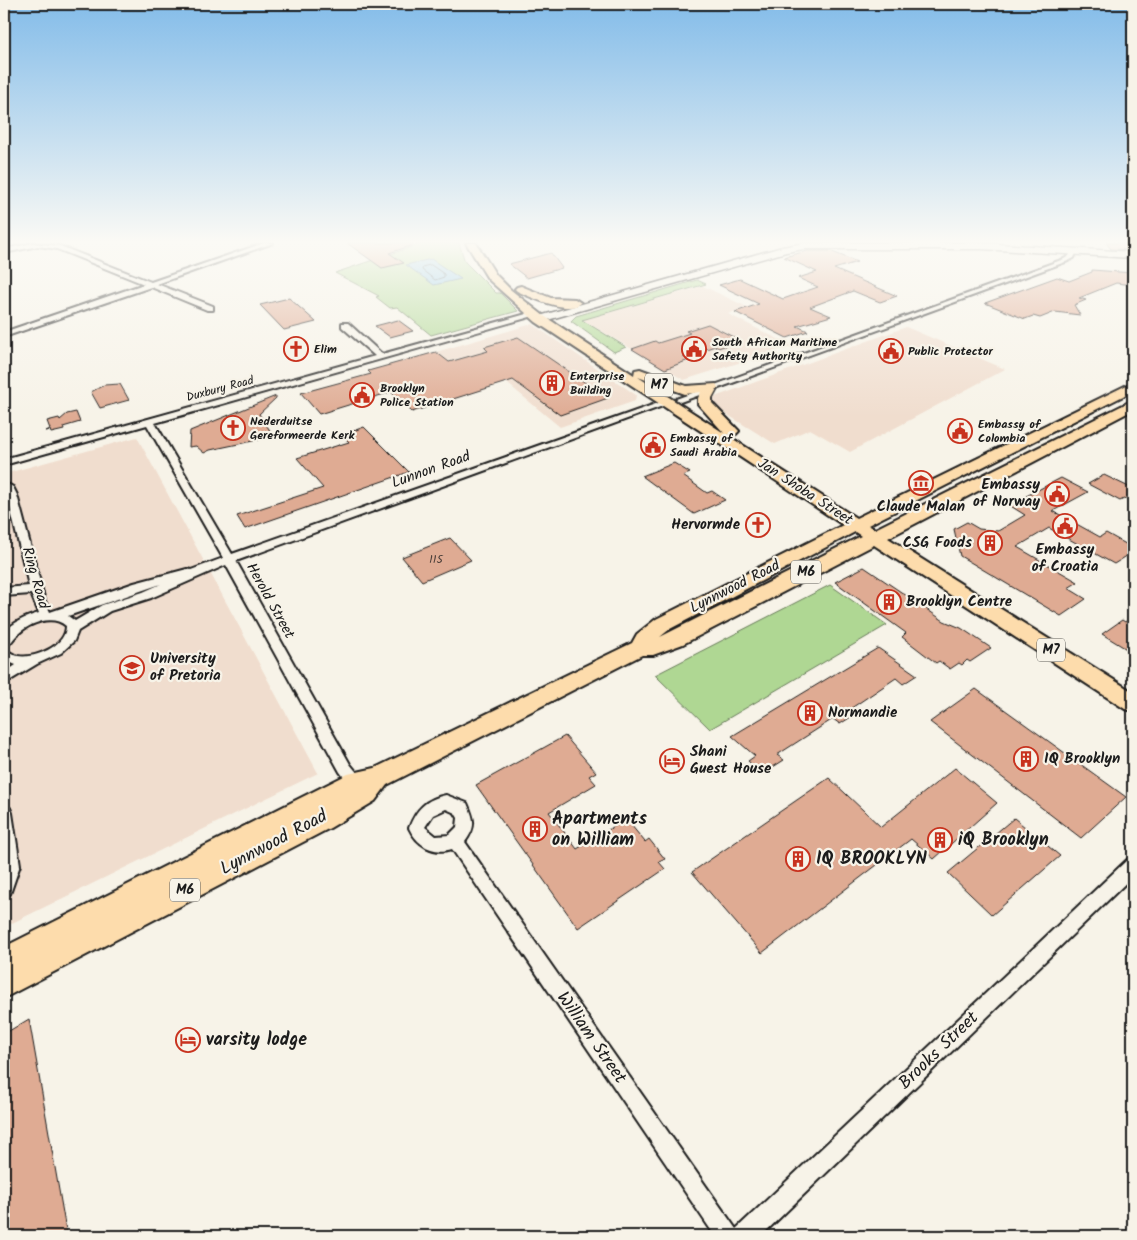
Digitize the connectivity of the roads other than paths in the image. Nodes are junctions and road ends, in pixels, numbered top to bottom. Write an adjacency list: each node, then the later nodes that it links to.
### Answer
1 (102, 301): 13 (street)
2 (192, 301): 10 (street)
3 (525, 301): 11 (main road, Jan Shoba Street / M7)
4 (531, 301): 11 (main road, Jan Shoba Street / M7)
5 (550, 301): 9 (main road)
6 (582, 301): 9 (main road, Duxbury Road)
7 (597, 301): 11 (main road, Duxbury Road)
8 (952, 301): 17 (street, Lunnon Road)
9 (575, 303): 11 (main road, Duxbury Road)
10 (210, 308)
11 (544, 315): 14 (street, Duxbury Road); 15 (main road, Jan Shoba Street / M7); 18 (main road, Jan Shoba Street / M7)
12 (345, 325): 14 (street)
13 (4, 335)
14 (381, 358): 20 (street, Duxbury Road)
15 (642, 374): 17 (main road); 18 (main road)
16 (1133, 386): 24 (main road, Lynnwood Road / M6)
17 (711, 387): 18 (street, Lunnon Road); 21 (main road)
18 (673, 401): 21 (main road, Jan Shoba Street / M7); 24 (main road, Jan Shoba Street / M7); 26 (street, Lunnon Road)
19 (1133, 404): 25 (main road, Lynnwood Road / M6)
20 (149, 421): 22 (street, Duxbury Road); 26 (street, Herold Street)
21 (731, 431): 24 (main road, Jan Shoba Street / M7)
22 (4, 462)
23 (4, 485): 28 (street, Ring Road)
24 (863, 522): 25 (main road, Jan Shoba Street / M7); 33 (main road, Lynnwood Road / M6)
25 (882, 534): 33 (main road, Lynnwood Road / M6); 37 (main road, Jan Shoba Street / M7); 38 (main road, Jan Shoba Street / M7)
26 (230, 560): 27 (street, Lunnon Road); 39 (street, Herold Street)
27 (206, 568): 30 (street, Lunnon Road); 31 (street, Lunnon Road)
28 (37, 590): 29 (street); 30 (street, Ring Road)
29 (4, 592)
30 (50, 616): 31 (street); 32 (street, Lunnon Road)
31 (72, 629): 35 (street)
32 (4, 642)
33 (639, 648): 39 (main road, Lynnwood Road / M6)
34 (4, 654): 35 (street)
35 (36, 659): 36 (street)
36 (4, 679)
37 (1133, 688)
38 (1133, 703)
39 (367, 784): 44 (main road, Lynnwood Road / M6); 45 (main road, Lynnwood Road / M6)
40 (4, 813): 43 (street)
41 (455, 840): 46 (street, William Street)
42 (1133, 865): 47 (street, Brooks Street)
43 (4, 888)
44 (4, 962)
45 (4, 983)
46 (728, 1236)
47 (745, 1236)

